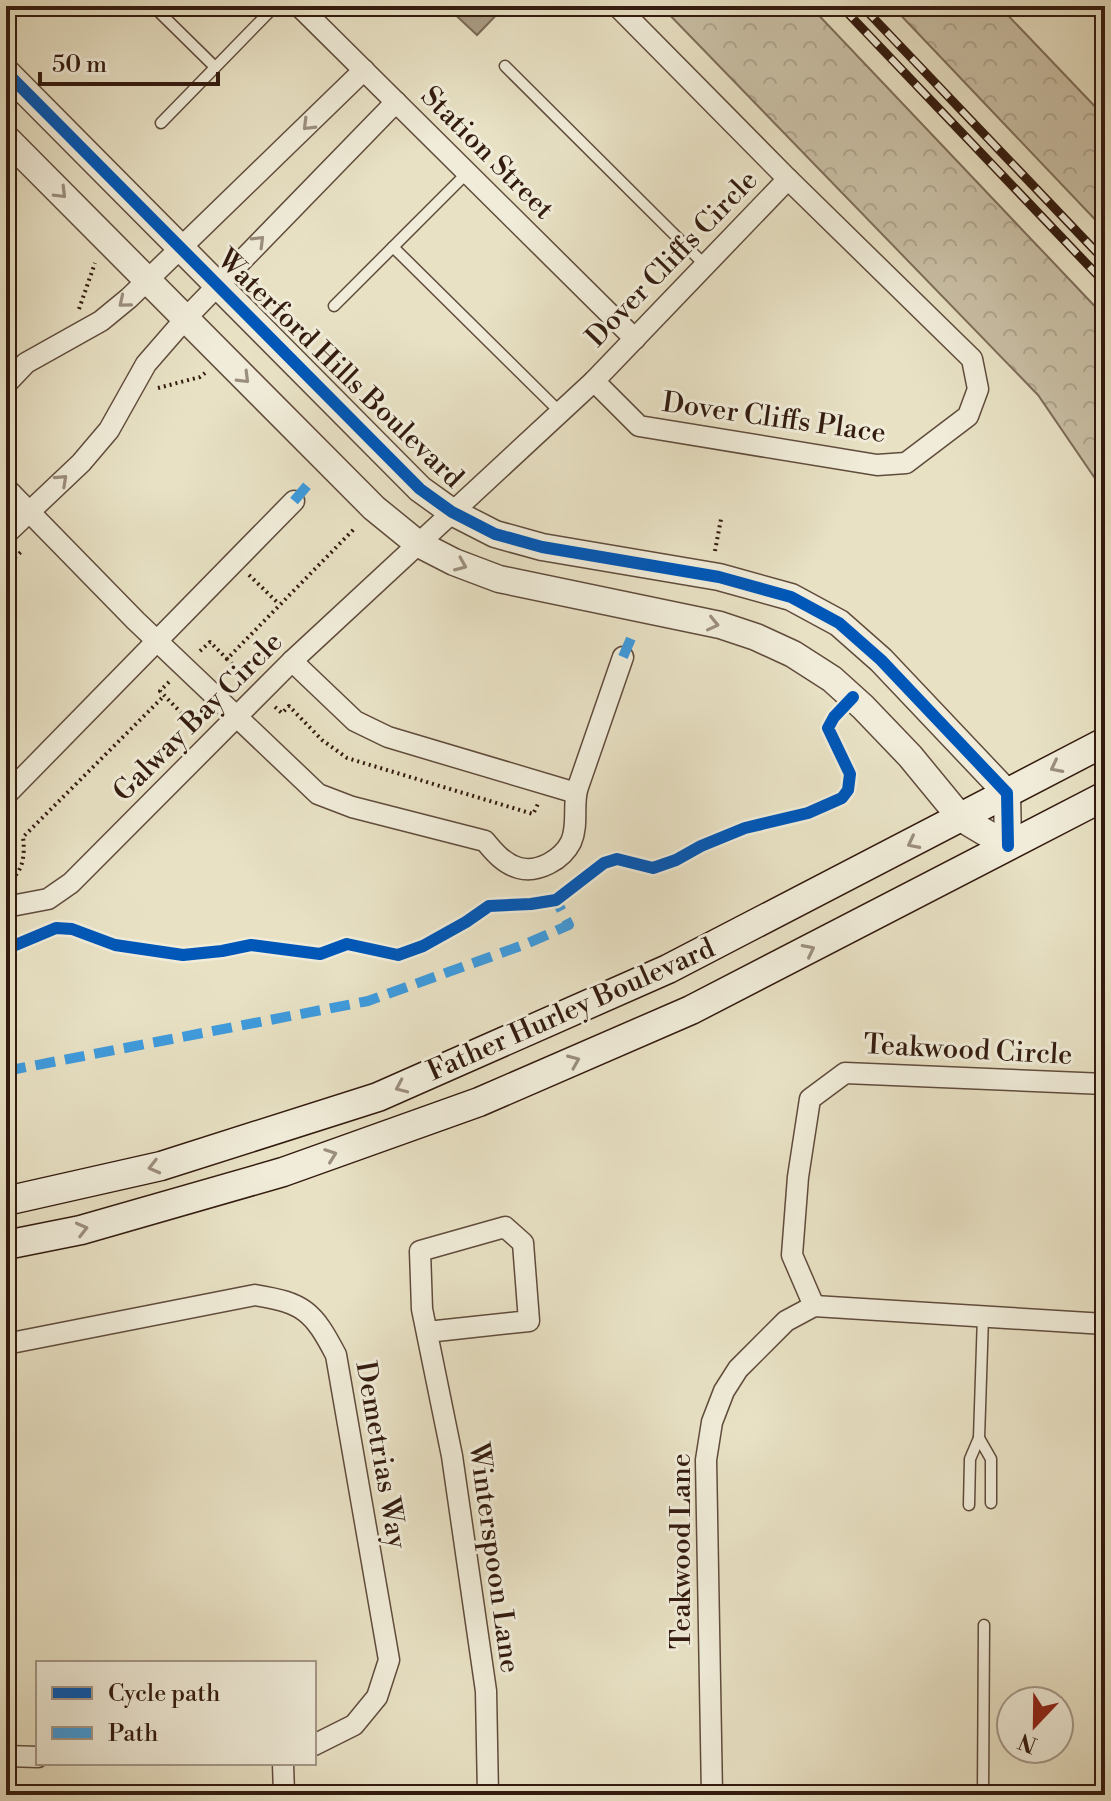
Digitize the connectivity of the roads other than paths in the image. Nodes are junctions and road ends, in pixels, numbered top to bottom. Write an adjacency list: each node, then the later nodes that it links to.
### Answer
1 (153, 6): 5 (lane)
2 (275, 6): 5 (lane)
3 (299, 6): 7 (street, Station Street)
4 (617, 6): 13 (street, Dover Cliffs Circle)
5 (214, 66): 10 (lane)
6 (505, 66): 16 (lane)
7 (364, 70): 9 (street, Station Street); 15 (street, one-way to 15)
8 (6, 72): 15 (street, Waterford Hills Boulevard)
9 (396, 102): 12 (street, Station Street); 18 (street, one-way to 9)
10 (161, 123)
11 (6, 138): 17 (street, one-way to 17)
12 (467, 173): 14 (lane); 21 (street, Station Street)
13 (788, 179): 16 (street, Dover Cliffs Circle); 22 (street, Dover Cliffs Place)
14 (393, 247): 19 (lane); 24 (lane)
15 (182, 249): 17 (street); 18 (street, Waterford Hills Boulevard)
16 (706, 266): 21 (street, Dover Cliffs Circle)
17 (148, 281): 20 (street); 23 (street, one-way to 23)
18 (217, 283): 20 (street); 28 (street, Waterford Hills Boulevard)
19 (334, 306)
20 (186, 318): 27 (street, one-way to 20); 30 (street, one-way to 30)
21 (635, 339): 22 (street, Dover Cliffs Circle)
22 (594, 381): 24 (street, Dover Cliffs Circle)
23 (6, 384)
24 (560, 412): 28 (street, Dover Cliffs Circle)
25 (6, 488): 27 (street)
26 (294, 501): 31 (street)
27 (29, 512): 29 (street); 31 (street)
28 (452, 512): 30 (street, Dover Cliffs Circle); 37 (street, Waterford Hills Boulevard)
29 (6, 534)
30 (417, 543): 33 (street, Galway Bay Circle); 40 (street, one-way to 40)
31 (158, 641): 34 (street); 38 (street)
32 (623, 657): 36 (street)
33 (292, 661): 34 (street, Galway Bay Circle); 36 (street)
34 (236, 717): 36 (street); 42 (street, Galway Bay Circle)
35 (1105, 742): 37 (main road, Father Hurley Boulevard, one-way to 37)
36 (576, 793)
37 (1007, 793): 40 (main road, Father Hurley Boulevard); 41 (street)
38 (6, 795)
39 (1105, 796): 41 (main road, Father Hurley Boulevard)
40 (961, 818): 41 (street); 44 (main road, Father Hurley Boulevard, one-way to 44)
41 (1008, 846): 45 (main road, Father Hurley Boulevard, one-way to 41)
42 (6, 907)
43 (1105, 1084): 46 (street, Teakwood Circle)
44 (6, 1201)
45 (6, 1245)
46 (814, 1306): 47 (street); 61 (street, Teakwood Lane)
47 (983, 1316): 48 (street); 51 (lane)
48 (1105, 1324)
49 (427, 1332): 49 (street, Winterspoon Lane); 60 (street, Winterspoon Lane)
50 (6, 1344): 55 (street, Demetrias Way)
51 (979, 1438): 52 (lane); 53 (lane)
52 (991, 1503)
53 (969, 1505)
54 (984, 1625): 62 (lane)
55 (316, 1744)
56 (6, 1756): 57 (street)
57 (36, 1757)
58 (283, 1765): 59 (street)
59 (284, 1795)
60 (488, 1795)
61 (712, 1795)
62 (983, 1795)

